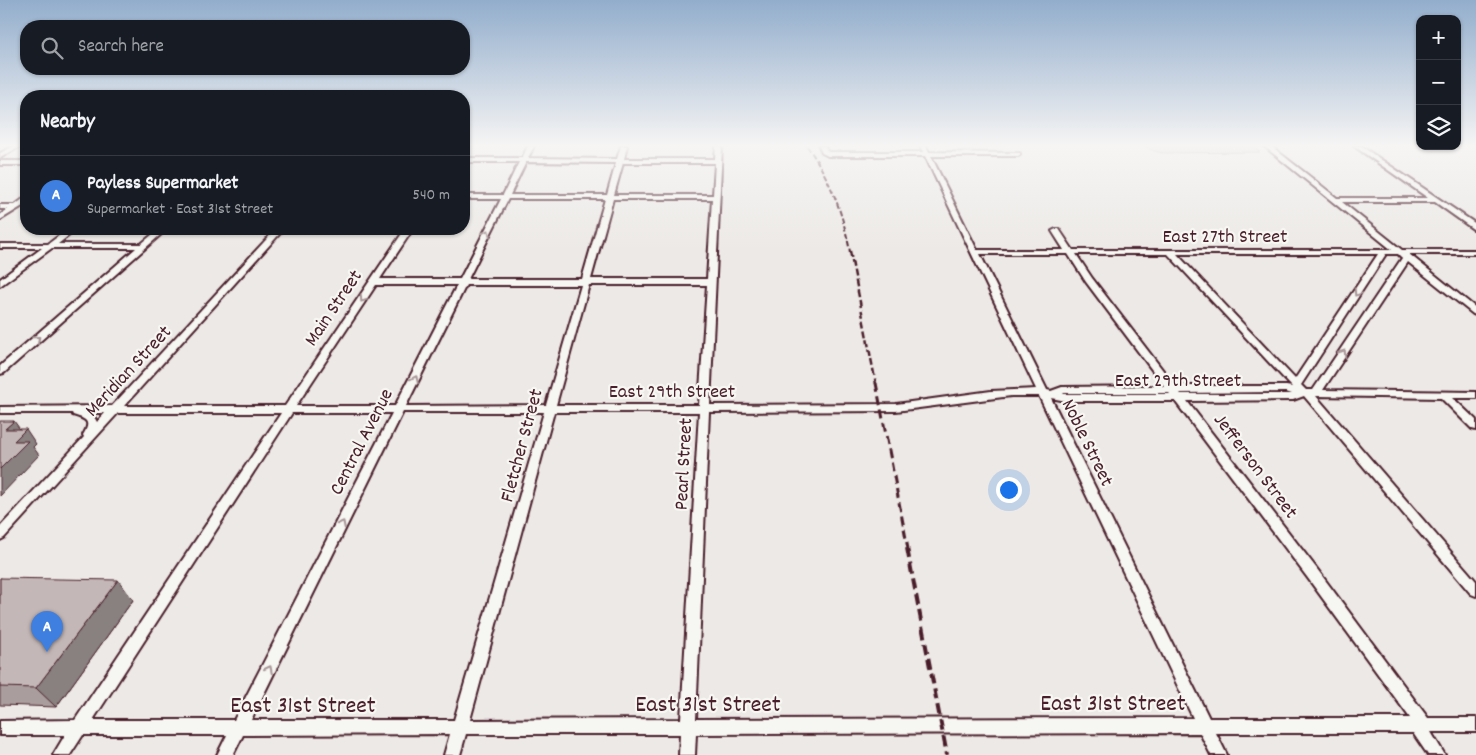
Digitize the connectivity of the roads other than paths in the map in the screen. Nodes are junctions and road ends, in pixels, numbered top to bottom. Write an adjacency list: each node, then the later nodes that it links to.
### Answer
1 (513, 181): 8 (street, Central Avenue)
2 (614, 181): 9 (street, Fletcher Street)
3 (717, 181): 10 (street, Pearl Street)
4 (940, 181): 28 (street, Noble Street)
5 (1311, 181): 11 (street)
6 (1409, 181): 12 (street)
7 (470, 197): 8 (street)
8 (505, 197): 9 (street); 35 (street, Central Avenue, one-way to 8)
9 (609, 197): 10 (street); 36 (street, Fletcher Street)
10 (717, 197): 37 (street, Pearl Street)
11 (1335, 200): 12 (street); 33 (street)
12 (1437, 200): 17 (street)
13 (20, 205): 15 (street)
14 (0, 207): 15 (street)
15 (16, 207): 16 (street)
16 (0, 218)
17 (1466, 220): 18 (street); 19 (street)
18 (1476, 220)
19 (1476, 227)
20 (1056, 231): 29 (street, Jefferson Street)
21 (65, 235): 26 (street)
22 (156, 235): 27 (street)
23 (274, 235): 46 (street, Meridian Street)
24 (405, 235): 34 (street, Main Street)
25 (0, 246): 26 (street)
26 (50, 246): 27 (street); 38 (street)
27 (144, 246): 40 (street, one-way to 27)
28 (974, 252): 29 (street, East 27th Street); 42 (street, Noble Street)
29 (1070, 252): 30 (street, East 27th Street); 43 (street, Jefferson Street)
30 (1170, 252): 31 (street, East 27th Street); 41 (street)
31 (1384, 252): 33 (street, East 27th Street); 41 (street, one-way to 41)
32 (1476, 252): 33 (street, East 27th Street)
33 (1404, 255): 39 (street); 41 (street, one-way to 33)
34 (374, 282): 35 (street); 47 (street, Main Street, one-way to 47)
35 (462, 282): 36 (street); 48 (street, Central Avenue, one-way to 35)
36 (586, 282): 37 (street); 49 (street, Fletcher Street)
37 (712, 282): 50 (street, Pearl Street)
38 (0, 284)
39 (1476, 312)
40 (0, 371)
41 (1305, 391): 43 (street, East 29th Street); 44 (street, East 29th Street); 56 (street)
42 (1048, 394): 43 (street, East 29th Street); 50 (street, East 29th Street); 57 (street, Noble Street)
43 (1176, 394): 58 (street, Jefferson Street)
44 (1444, 395): 45 (street, East 29th Street); 53 (street)
45 (1476, 395)
46 (114, 409): 47 (street, East 29th Street); 52 (street, East 29th Street); 54 (street, Meridian Street)
47 (288, 409): 48 (street, East 29th Street); 62 (street, Main Street)
48 (400, 409): 49 (street, East 29th Street); 63 (street, Central Avenue, one-way to 48)
49 (549, 409): 50 (street, East 29th Street); 64 (street, Fletcher Street)
50 (704, 409): 60 (street, Pearl Street)
51 (0, 410): 52 (street)
52 (49, 410): 54 (street)
53 (1476, 426)
54 (82, 445): 55 (street, Meridian Street)
55 (0, 536)
56 (1476, 590)
57 (1205, 725): 58 (street, East 31st Street); 60 (street, East 31st Street); 69 (street, Noble Street)
58 (1420, 725): 59 (street, East 31st Street); 70 (street, Jefferson Street)
59 (1476, 725)
60 (689, 727): 64 (street, East 31st Street); 68 (street, Pearl Street)
61 (0, 728): 62 (street, East 31st Street)
62 (79, 728): 63 (street, East 31st Street); 65 (street)
63 (239, 728): 64 (street, East 31st Street); 66 (street, Central Avenue)
64 (460, 728): 67 (street, Fletcher Street)
65 (61, 755)
66 (225, 755)
67 (452, 755)
68 (687, 755)
69 (1219, 755)
70 (1437, 755)

